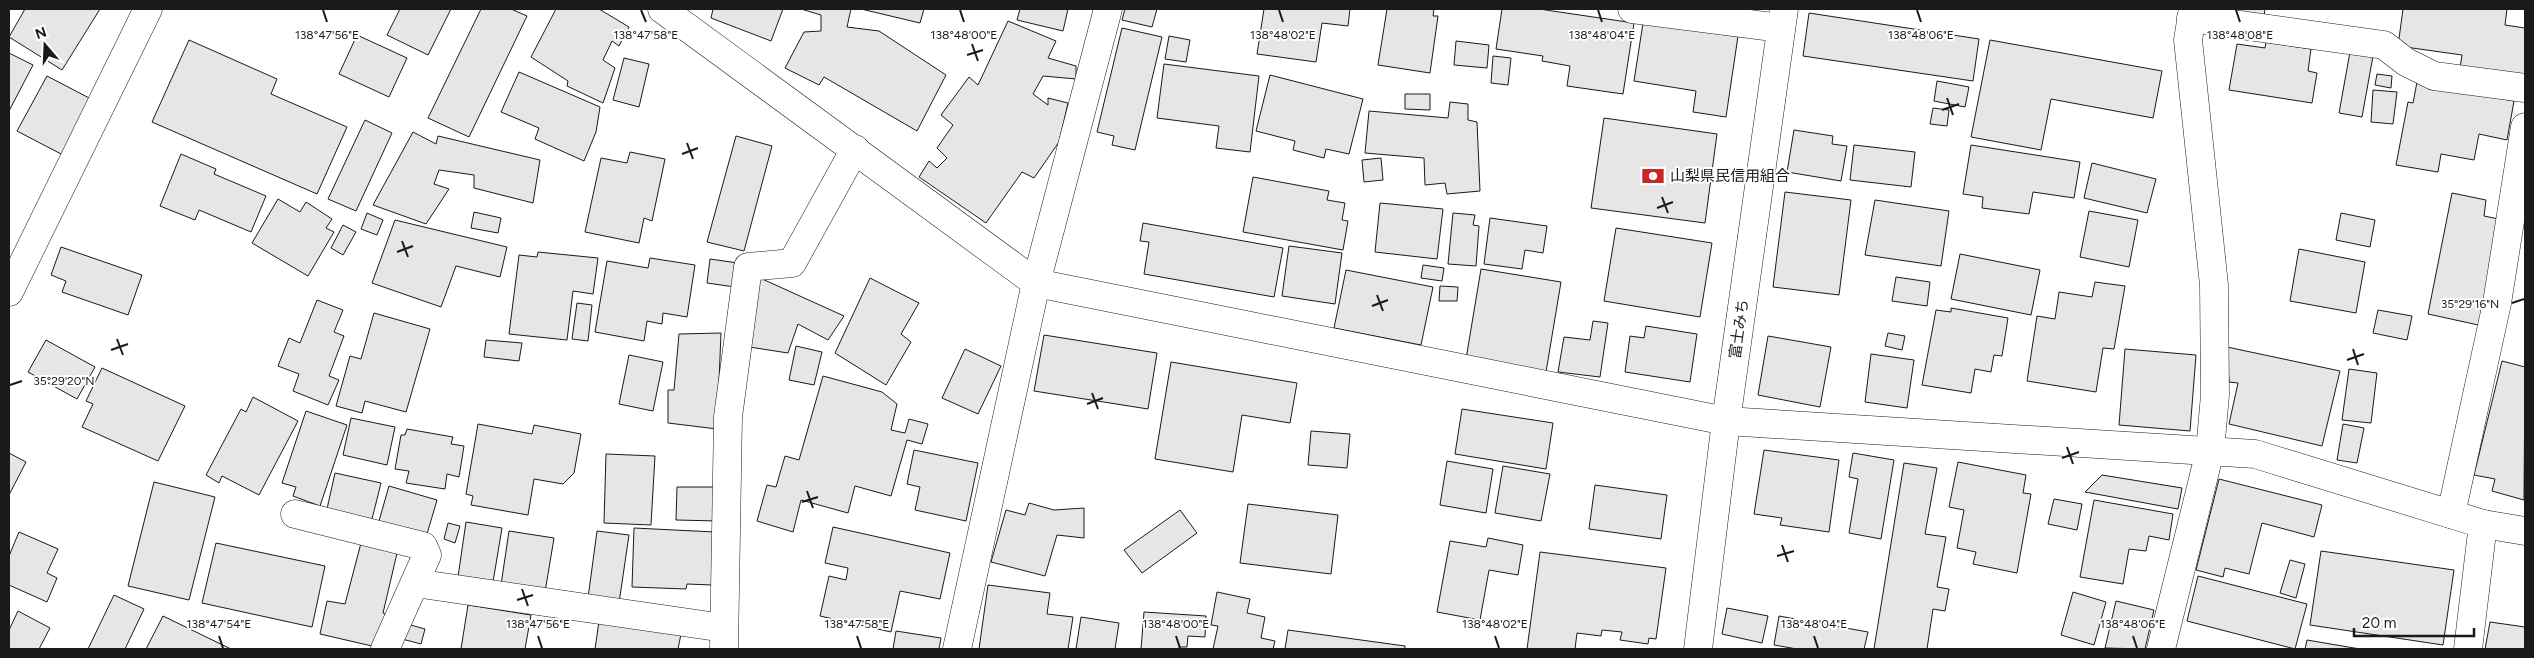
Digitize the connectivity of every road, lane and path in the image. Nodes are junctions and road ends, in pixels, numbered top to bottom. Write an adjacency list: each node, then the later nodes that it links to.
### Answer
1 (148, 9): 11 (main road)
2 (662, 9): 9 (main road)
3 (1108, 9): 10 (main road)
4 (1632, 9): 6 (main road)
5 (2192, 13): 7 (main road); 13 (main road)
6 (1783, 18): 12 (main road, 富士みち)
7 (2525, 88)
8 (2525, 127): 15 (main road)
9 (854, 150): 10 (main road); 19 (main road)
10 (1036, 284): 12 (main road); 21 (main road)
11 (9, 292)
12 (1726, 421): 13 (main road); 22 (main road, 富士みち)
13 (2210, 450): 15 (main road); 23 (main road)
14 (295, 514): 18 (main road)
15 (2451, 514): 16 (main road)
16 (2483, 524): 17 (main road); 24 (main road)
17 (2525, 531)
18 (415, 583): 19 (main road); 20 (main road)
19 (724, 639)
20 (385, 649)
21 (957, 649)
22 (1698, 649)
23 (2161, 649)
24 (2468, 649)

